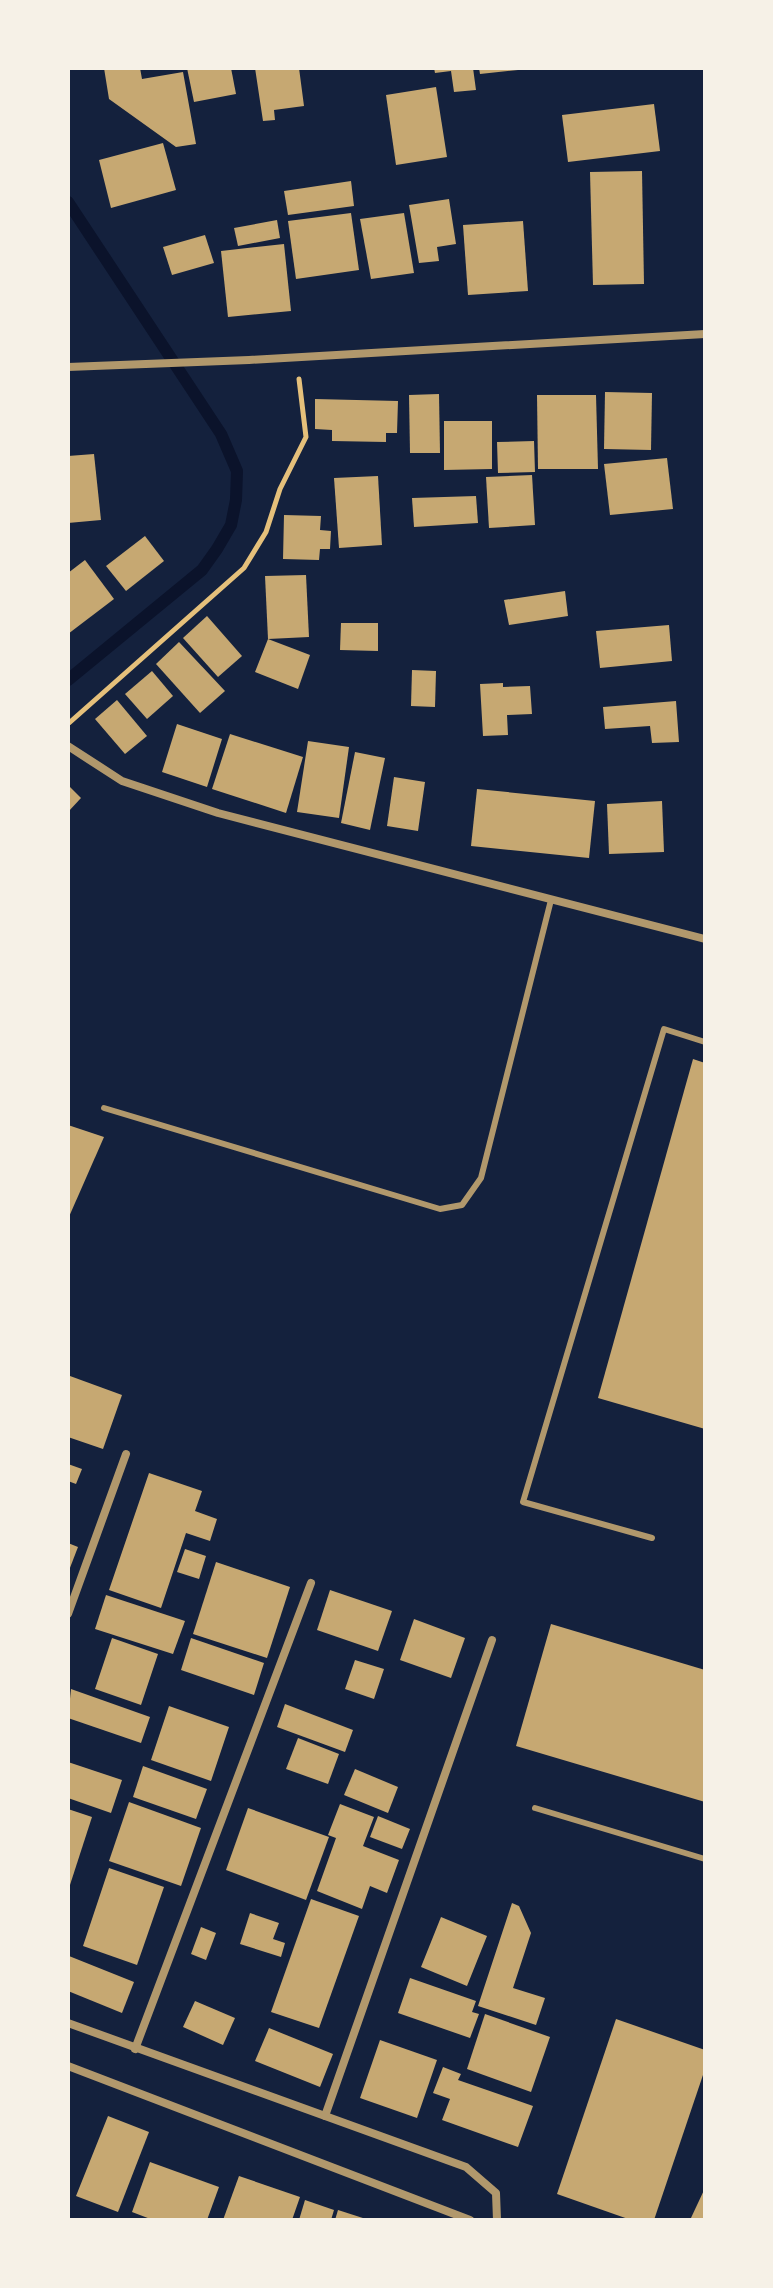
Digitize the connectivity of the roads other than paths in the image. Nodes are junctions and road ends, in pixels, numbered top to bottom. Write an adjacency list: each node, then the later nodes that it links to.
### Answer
1 (705, 334): 2 (street)
2 (68, 367)
3 (68, 746): 4 (street)
4 (551, 900): 5 (street); 7 (lane)
5 (705, 939)
6 (705, 1042): 9 (lane)
7 (104, 1108)
8 (126, 1454): 11 (street)
9 (652, 1538)
10 (311, 1583): 16 (street)
11 (68, 1614)
12 (492, 1640): 18 (street)
13 (535, 1808): 14 (lane)
14 (705, 1859)
15 (68, 2023): 16 (street)
16 (135, 2049): 18 (street)
17 (68, 2066): 19 (street)
18 (325, 2116): 20 (street)
19 (470, 2220)
20 (497, 2220)

